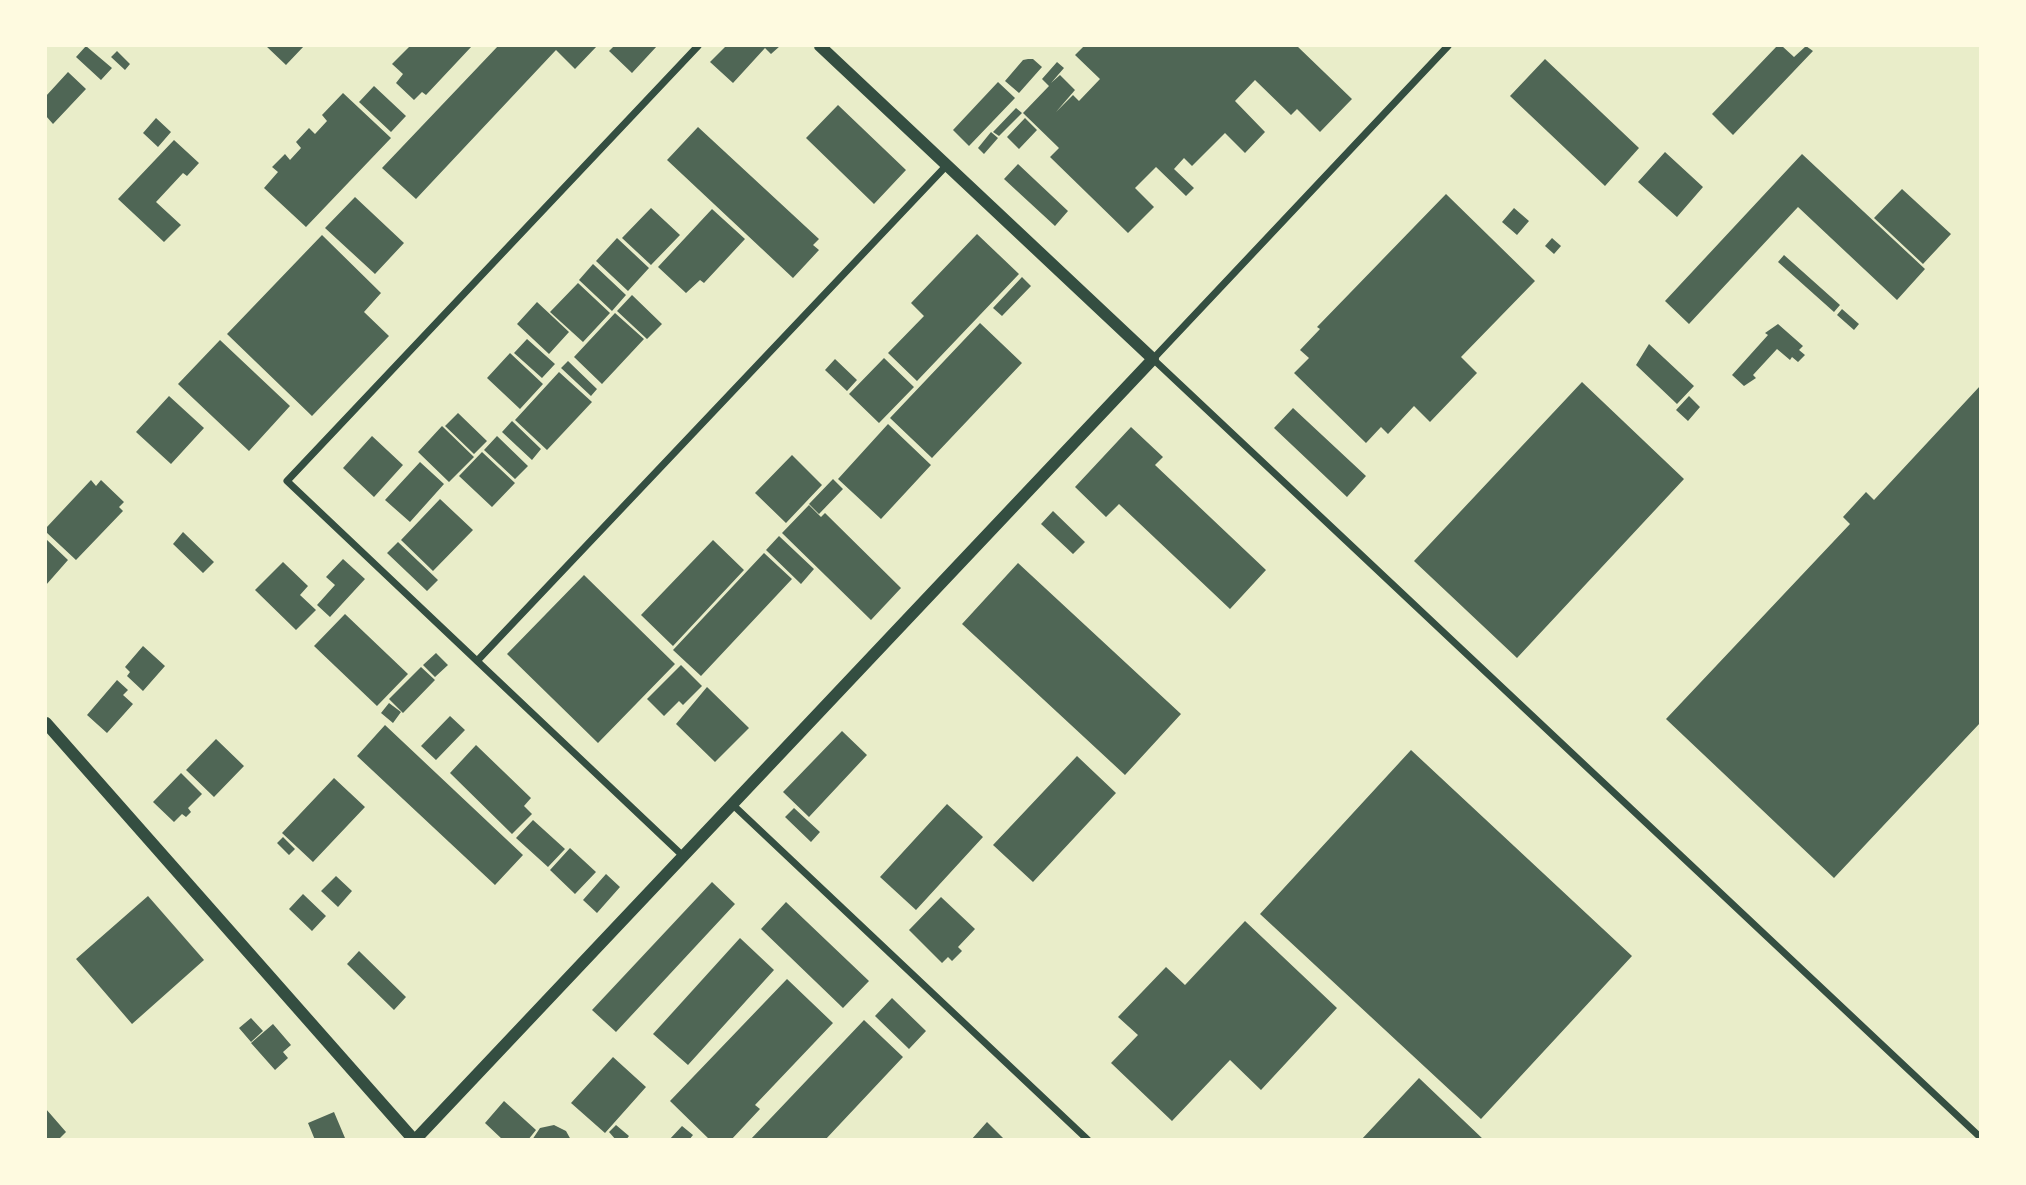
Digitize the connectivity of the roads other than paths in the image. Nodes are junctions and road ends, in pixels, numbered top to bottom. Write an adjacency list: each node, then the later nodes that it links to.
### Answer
1 (698, 46): 6 (street)
2 (820, 46): 4 (street)
3 (1448, 46): 5 (street)
4 (947, 165): 5 (street); 6 (street)
5 (1153, 359): 8 (street); 10 (street)
6 (477, 662): 9 (street)
7 (46, 723): 11 (street)
8 (732, 804): 9 (street); 12 (street)
9 (683, 856): 11 (street)
10 (1980, 1137)
11 (415, 1139)
12 (1088, 1139)

